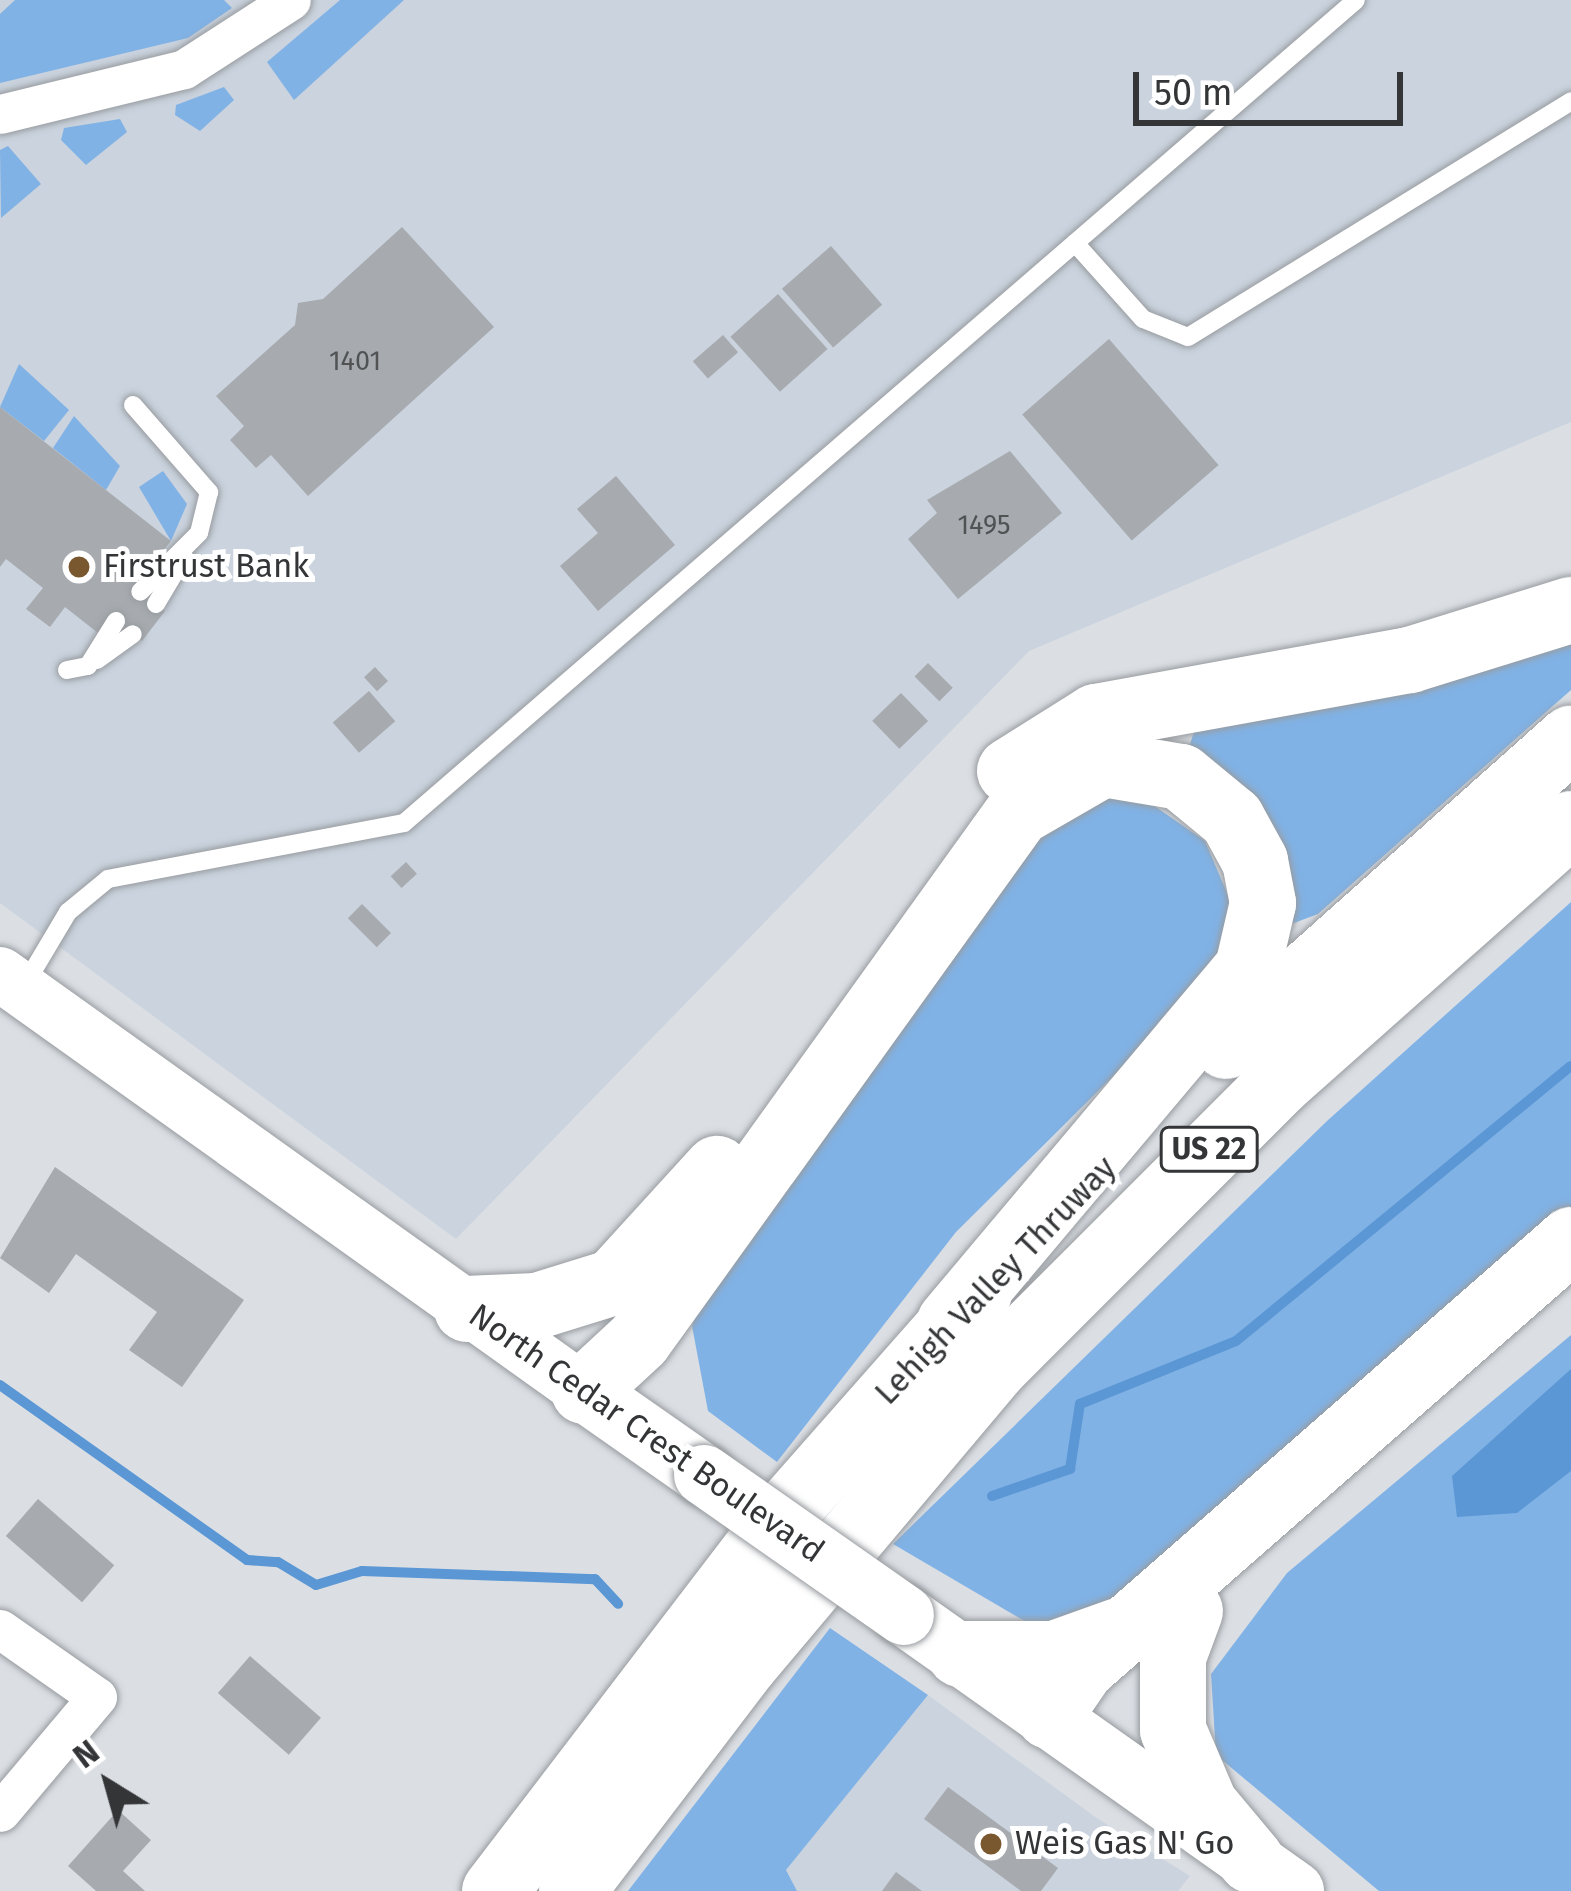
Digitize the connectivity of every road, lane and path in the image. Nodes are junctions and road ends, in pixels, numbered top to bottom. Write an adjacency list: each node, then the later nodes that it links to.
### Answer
1 (1356, 0): 5 (lane)
2 (271, 6): 4 (street)
3 (1571, 101): 5 (lane)
4 (0, 114)
5 (1075, 243): 15 (lane)
6 (133, 405): 7 (lane)
7 (148, 598)
8 (1571, 610): 16 (highway)
9 (116, 621): 11 (lane)
10 (133, 634): 11 (lane)
11 (88, 666): 12 (lane)
12 (67, 670)
13 (1571, 739): 20 (highway, Lehigh Valley Thruway / US 22)
14 (1557, 841): 29 (highway, Lehigh Valley Thruway / US 22)
15 (7, 994): 19 (main road, North Cedar Crest Boulevard)
16 (747, 1136): 19 (highway); 21 (highway)
17 (1571, 1240): 22 (highway)
18 (1571, 1277): 22 (highway)
19 (467, 1309): 21 (main road, North Cedar Crest Boulevard)
20 (950, 1322): 21 (highway); 28 (highway, Lehigh Valley Thruway / US 22)
21 (584, 1391): 24 (main road, North Cedar Crest Boulevard, bridge)
22 (1161, 1618): 24 (highway); 25 (highway); 27 (highway)
23 (0, 1629): 26 (street)
24 (960, 1654): 25 (main road, North Cedar Crest Boulevard)
25 (1049, 1716): 27 (main road, North Cedar Crest Boulevard)
26 (0, 1812)
27 (1272, 1876)
28 (495, 1891)
29 (572, 1891)

